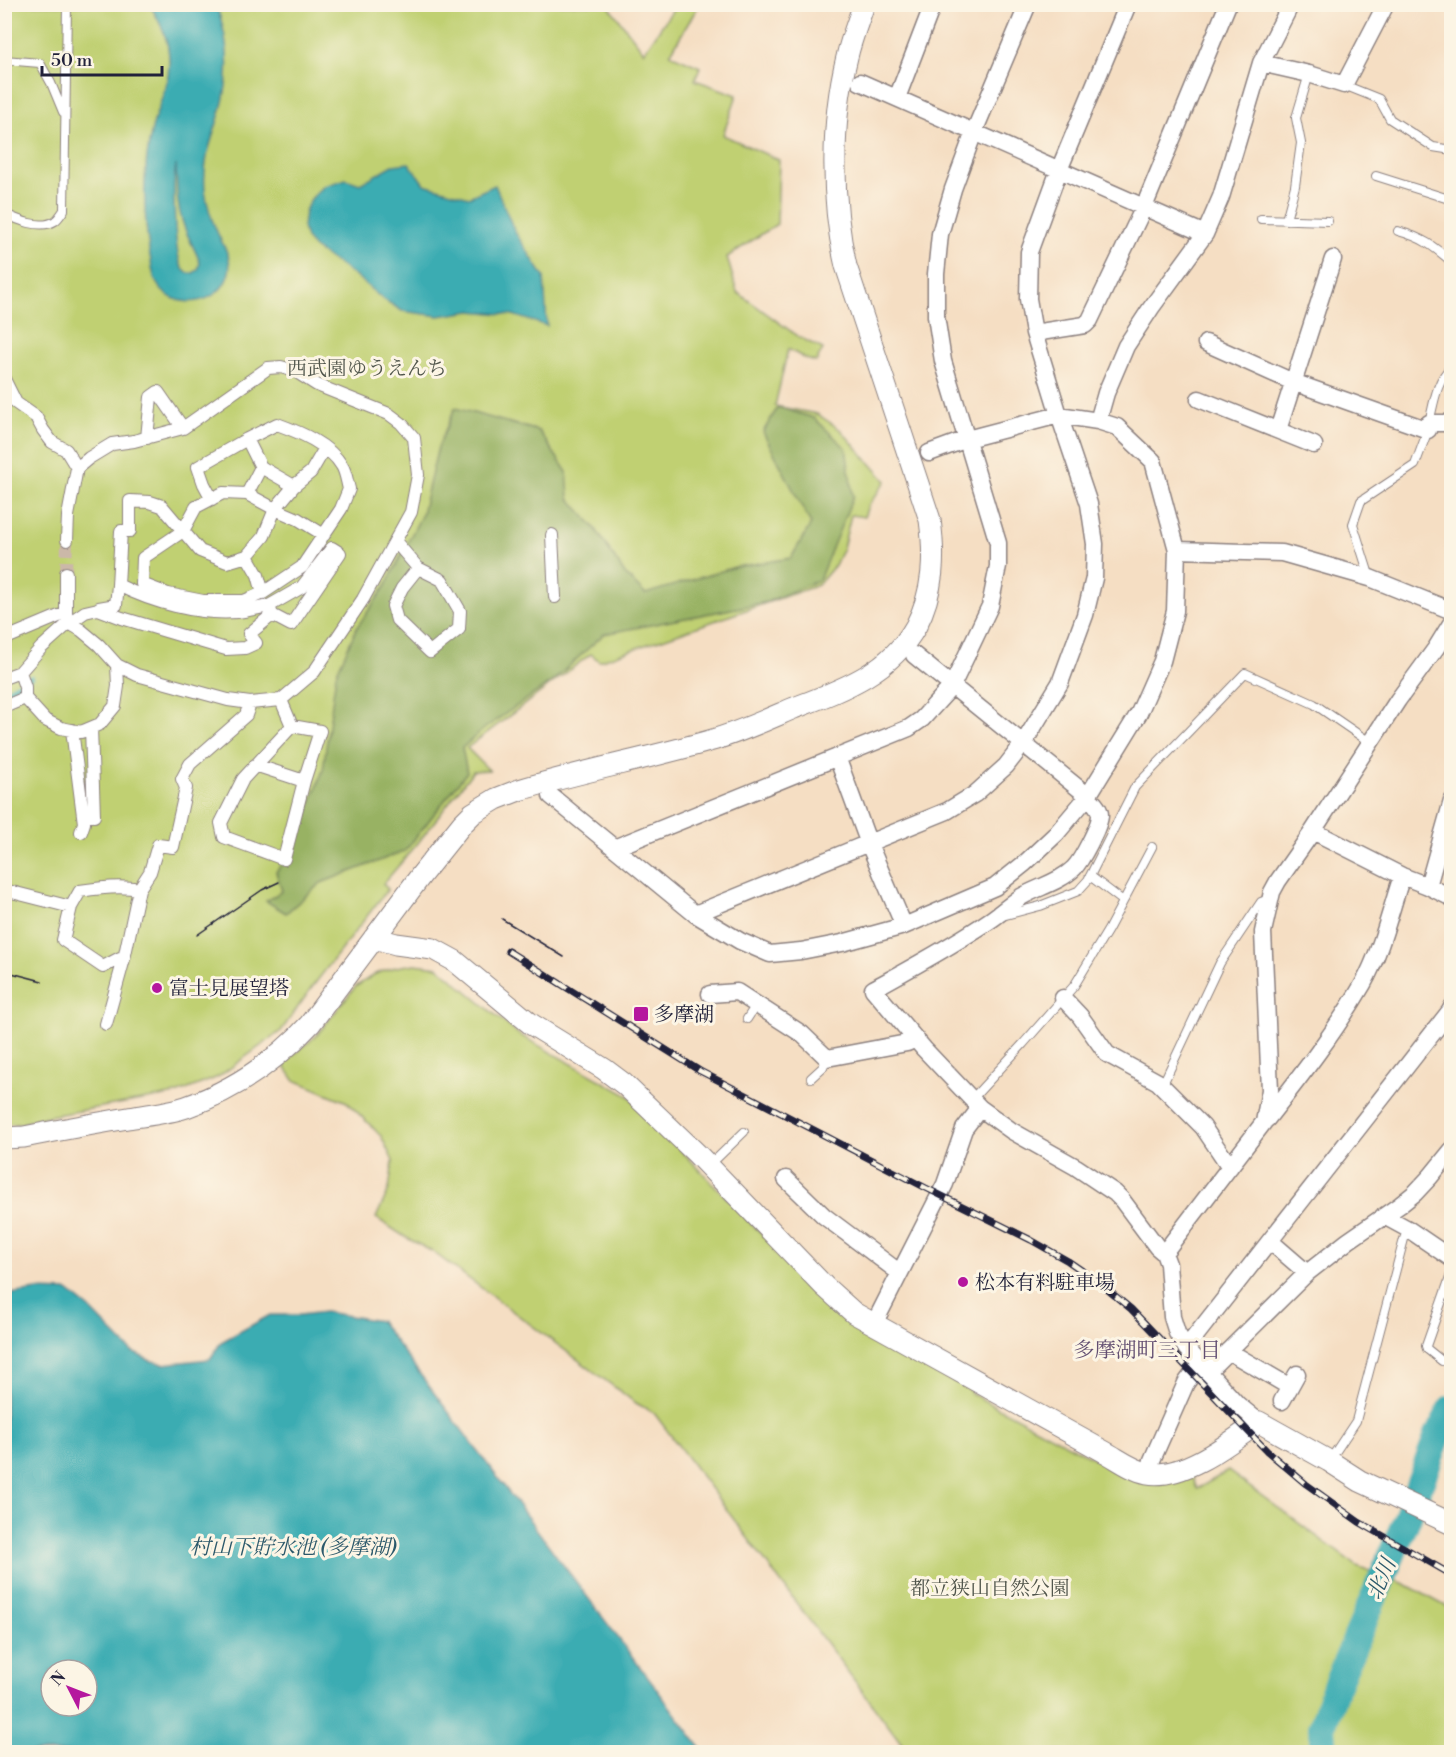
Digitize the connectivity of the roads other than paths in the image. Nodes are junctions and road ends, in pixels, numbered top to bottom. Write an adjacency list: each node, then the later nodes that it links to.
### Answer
1 (67, 4): 15 (lane)
2 (864, 4): 110 (street)
3 (933, 4): 14 (street)
4 (1028, 4): 16 (street)
5 (1128, 4): 18 (street)
6 (1228, 4): 21 (street)
7 (1291, 4): 10 (street)
8 (1386, 4): 13 (street)
9 (4, 60): 15 (lane)
10 (1261, 63): 11 (street); 27 (street)
11 (1309, 74): 13 (street); 24 (lane)
12 (860, 82): 14 (street)
13 (1344, 86): 17 (lane)
14 (897, 98): 16 (street)
15 (66, 118): 22 (lane)
16 (974, 132): 18 (street); 44 (street)
17 (1452, 150)
18 (1059, 170): 21 (street); 30 (street)
19 (1376, 176): 20 (lane)
20 (1452, 200)
21 (1144, 207): 27 (street); 30 (street)
22 (4, 213)
23 (1261, 219): 24 (lane)
24 (1286, 220): 25 (lane)
25 (1328, 221)
26 (1398, 231): 29 (lane)
27 (1205, 234): 37 (street)
28 (1333, 259): 34 (street)
29 (1452, 262)
30 (1034, 333): 36 (street)
31 (1206, 343): 34 (street)
32 (1452, 366): 39 (lane)
33 (4, 379): 49 (street)
34 (1293, 382): 39 (street); 41 (street)
35 (1199, 399): 41 (street)
36 (1059, 415): 37 (street); 44 (street); 85 (street)
37 (1098, 421): 59 (street)
38 (1452, 423): 39 (street)
39 (1429, 427): 63 (lane)
40 (183, 428): 42 (street); 42 (street); 58 (street)
41 (1278, 430): 45 (street)
42 (147, 438): 49 (street)
43 (247, 439): 46 (street); 48 (street); 52 (street)
44 (967, 439): 47 (street); 77 (street)
45 (1314, 445)
46 (325, 448): 50 (street); 55 (street)
47 (929, 453)
48 (261, 467): 50 (street); 51 (street)
49 (78, 468): 57 (street)
50 (294, 486): 53 (street)
51 (247, 494): 52 (street); 53 (street)
52 (212, 499): 54 (street)
53 (275, 509): 55 (street); 60 (street)
54 (183, 531): 60 (street); 64 (street); 65 (street)
55 (324, 535): 65 (street)
56 (552, 535): 66 (street)
57 (67, 540)
58 (395, 541): 61 (street); 78 (street)
59 (1177, 550): 63 (street); 90 (street)
60 (247, 556): 65 (street)
61 (418, 568): 61 (street)
62 (66, 573): 70 (street)
63 (1370, 578): 69 (street)
64 (118, 585): 67 (street); 68 (street)
65 (266, 592): 67 (street)
66 (555, 597)
67 (272, 608): 67 (street); 68 (street)
68 (98, 609): 70 (street)
69 (1452, 611)
70 (68, 618): 72 (street); 74 (street); 76 (street)
71 (1452, 622): 84 (street)
72 (4, 639)
73 (914, 656): 77 (street)
74 (117, 665): 79 (street); 82 (street)
75 (4, 678): 76 (street)
76 (23, 683): 80 (street); 83 (street)
77 (952, 686): 85 (street); 86 (street)
78 (281, 700): 79 (street); 81 (street)
79 (250, 703): 101 (street)
80 (4, 707)
81 (292, 726): 87 (street); 88 (street)
82 (91, 728): 83 (street); 92 (street)
83 (72, 730): 92 (street)
84 (1371, 743): 93 (street); 98 (lane)
85 (1023, 744): 90 (street); 95 (street)
86 (837, 757): 95 (street); 97 (street)
87 (255, 765): 88 (street); 88 (street)
88 (304, 781)
89 (551, 796): 97 (street)
90 (1088, 796): 108 (street); 109 (street)
91 (1452, 801): 100 (street)
92 (83, 815): 94 (street)
93 (1313, 831): 99 (street); 103 (street)
94 (81, 832)
95 (870, 844): 107 (street); 109 (street)
96 (1152, 847): 105 (lane)
97 (614, 848): 107 (street)
98 (1090, 876): 105 (lane); 108 (lane)
99 (1402, 876): 100 (street); 121 (street)
100 (1428, 886): 104 (street)
101 (139, 889): 106 (street); 111 (street)
102 (4, 890): 106 (street)
103 (1271, 898): 119 (lane); 121 (street)
104 (1452, 898)
105 (1123, 901): 113 (lane)
106 (71, 907): 111 (street)
107 (695, 914): 109 (street)
108 (993, 919): 116 (street)
109 (904, 926)
110 (374, 939): 123 (street); 125 (street)
111 (124, 959): 115 (street)
112 (710, 994): 117 (street)
113 (1063, 998): 119 (street); 120 (lane)
114 (1451, 1010): 130 (street)
115 (106, 1024)
116 (916, 1039): 117 (street); 120 (street)
117 (827, 1058): 118 (lane)
118 (811, 1078)
119 (1162, 1086): 126 (street)
120 (977, 1103): 131 (street); 135 (street)
121 (1264, 1122): 126 (street)
122 (744, 1132): 125 (lane)
123 (4, 1138)
124 (1452, 1150): 128 (street)
125 (709, 1166): 136 (street)
126 (1230, 1167): 131 (street)
127 (786, 1179): 135 (street)
128 (1384, 1216): 129 (street); 134 (street)
129 (1408, 1229): 132 (street); 143 (lane)
130 (1270, 1241): 134 (street); 137 (street)
131 (1164, 1253): 137 (street)
132 (1452, 1258)
133 (1452, 1272): 139 (lane)
134 (1308, 1273): 138 (street)
135 (900, 1274): 136 (street)
136 (874, 1324): 144 (street)
137 (1186, 1348): 140 (street)
138 (1228, 1351): 140 (street); 141 (street)
139 (1442, 1361)
140 (1204, 1368): 142 (street); 144 (street)
141 (1290, 1387)
142 (1259, 1422): 143 (street); 144 (street)
143 (1329, 1461): 145 (street)
144 (1149, 1473)
145 (1452, 1524)

